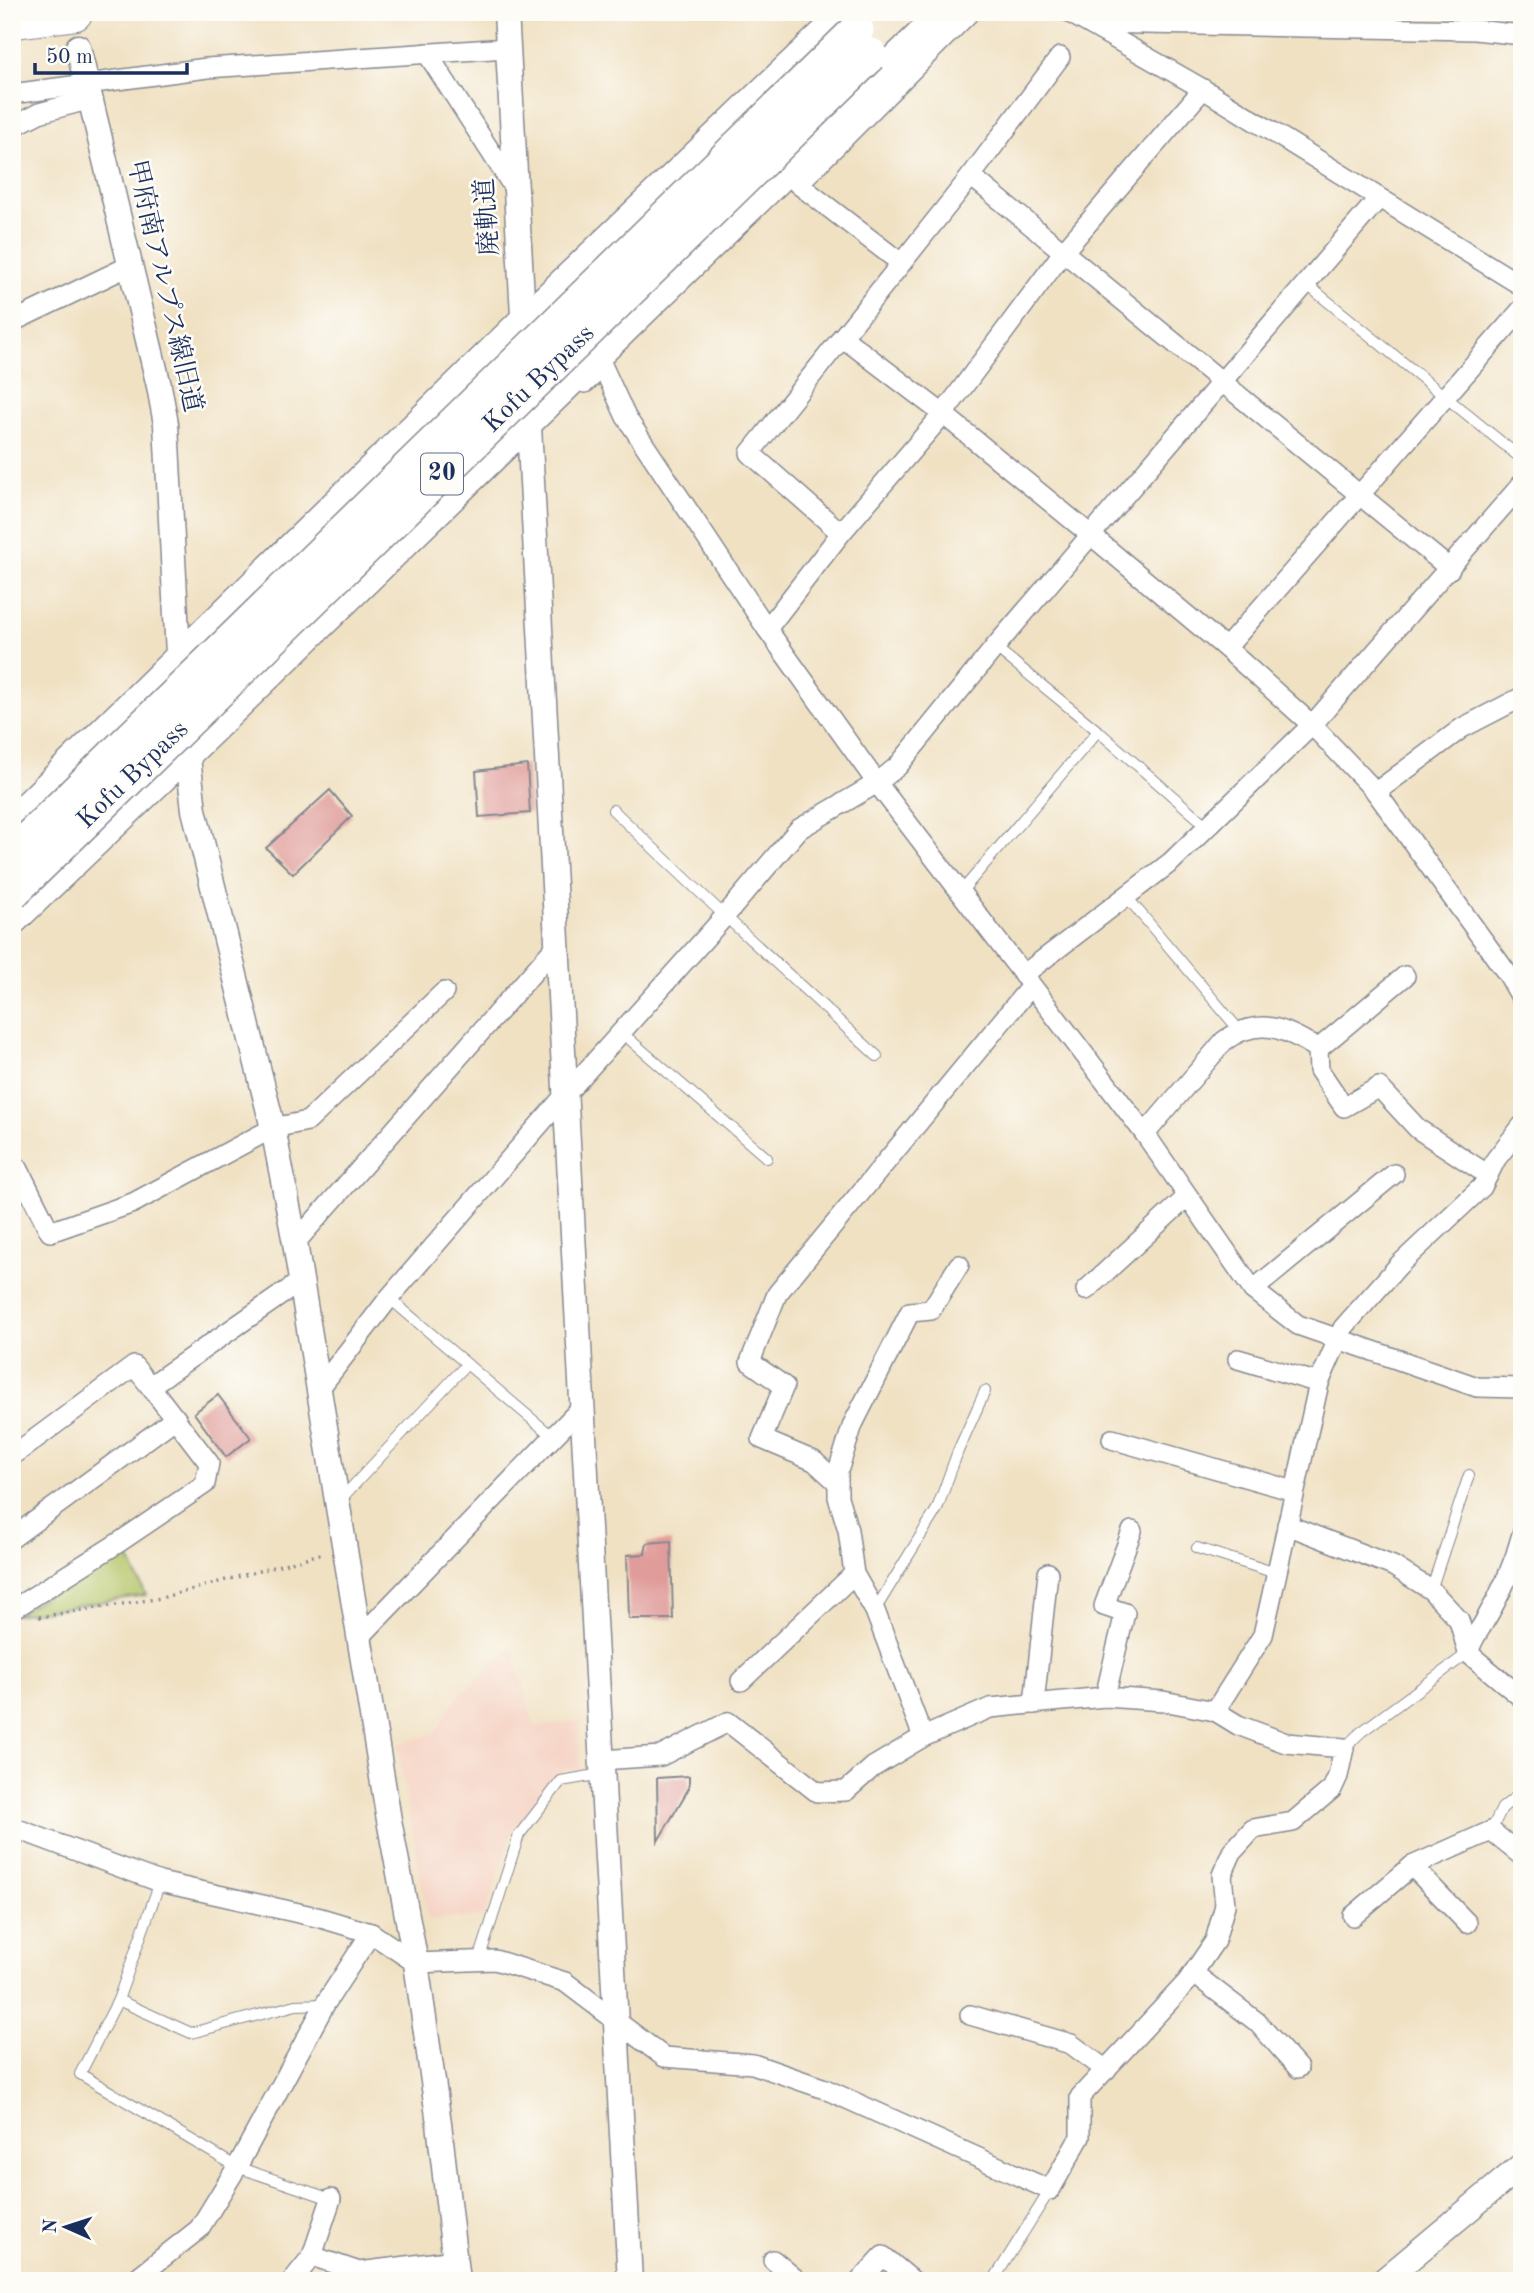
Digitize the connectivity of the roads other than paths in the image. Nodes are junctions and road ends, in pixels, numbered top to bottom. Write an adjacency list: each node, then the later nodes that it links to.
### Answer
1 (506, 12): 13 (street, 廃軌道)
2 (916, 12): 9 (highway, Kofu Bypass / 20)
3 (944, 12): 35 (highway)
4 (970, 12): 24 (street)
5 (1068, 12): 8 (street)
6 (1485, 12): 11 (street)
7 (12, 20): 10 (highway)
8 (1087, 23): 11 (street); 16 (street)
9 (863, 27): 30 (highway); 55 (highway, Kofu Bypass / 20, bridge); 57 (highway, Kofu Bypass / 20, bridge)
10 (76, 30): 17 (street, 甲府南アルプス線旧道)
11 (1475, 30): 12 (street)
12 (1522, 35)
13 (507, 48): 14 (street); 21 (street, 廃軌道)
14 (427, 53): 17 (street); 21 (street)
15 (1060, 57): 20 (street)
16 (1203, 89): 22 (street); 23 (street)
17 (89, 91): 18 (street); 19 (street); 25 (street, 甲府南アルプス線旧道)
18 (12, 94)
19 (12, 127)
20 (971, 176): 23 (street); 24 (street)
21 (516, 191): 30 (street, 廃軌道)
22 (1379, 198): 26 (street); 27 (street)
23 (1063, 251): 32 (street); 34 (street)
24 (901, 263): 31 (street)
25 (131, 265): 29 (street); 45 (street, 甲府南アルプス線旧道)
26 (1305, 282): 32 (street); 33 (lane)
27 (1522, 286)
28 (1522, 309): 33 (street)
29 (12, 322)
30 (524, 323): 35 (street, 廃軌道); 45 (highway)
31 (842, 337): 34 (street); 39 (street)
32 (1222, 383): 38 (street); 40 (street)
33 (1444, 397): 36 (lane); 38 (street)
34 (943, 414): 39 (street); 40 (street)
35 (528, 425): 42 (street); 49 (highway); 61 (street, 廃軌道)
36 (1522, 459)
37 (1522, 484): 41 (street)
38 (1359, 495): 41 (street); 44 (street)
39 (841, 533): 42 (street)
40 (1092, 536): 43 (street); 44 (street)
41 (1450, 569): 47 (street)
42 (766, 629): 50 (street)
43 (995, 647): 48 (lane); 50 (street)
44 (1226, 648): 47 (street)
45 (177, 660): 49 (street, 甲府南アルプス線旧道); 53 (highway)
46 (1522, 696): 51 (street)
47 (1312, 725): 51 (street); 54 (street)
48 (1098, 732): 54 (lane); 56 (lane)
49 (187, 751): 60 (highway); 72 (street, 甲府南アルプス線旧道)
50 (877, 783): 56 (street); 59 (street)
51 (1376, 792): 65 (street)
52 (613, 810): 59 (lane)
53 (12, 824)
54 (1208, 827): 58 (street)
55 (12, 854)
56 (961, 892): 63 (street)
57 (12, 893)
58 (1126, 896): 63 (street); 66 (lane)
59 (724, 916): 67 (street); 69 (lane)
60 (12, 918)
61 (558, 944): 70 (street, 廃軌道); 79 (street)
62 (1405, 976): 68 (street)
63 (1027, 980): 73 (street); 99 (street)
64 (444, 992): 72 (street)
65 (1522, 999)
66 (1239, 1030): 68 (street); 73 (street)
67 (621, 1032): 70 (street); 74 (lane)
68 (1318, 1049): 77 (street)
69 (877, 1056)
70 (566, 1094): 84 (street); 93 (street, 廃軌道)
71 (1522, 1126): 77 (street)
72 (273, 1128): 75 (street); 79 (street, 甲府南アルプス線旧道)
73 (1146, 1134): 78 (street)
74 (767, 1158)
75 (12, 1171)
76 (1394, 1174): 83 (street)
77 (1488, 1175): 85 (street)
78 (1187, 1197): 82 (street); 83 (street)
79 (295, 1243): 81 (street, 甲府南アルプス線旧道)
80 (959, 1265): 99 (street)
81 (301, 1282): 89 (street); 91 (street, 甲府南アルプス線旧道)
82 (1086, 1290)
83 (1253, 1290): 85 (street)
84 (389, 1298): 87 (lane); 91 (street)
85 (1338, 1339): 88 (street); 90 (street)
86 (1238, 1359): 88 (street)
87 (467, 1364): 95 (lane); 101 (lane)
88 (1318, 1383): 100 (street)
89 (150, 1386): 94 (street); 97 (street)
90 (1522, 1388)
91 (319, 1389): 101 (street, 甲府南アルプス線旧道)
92 (985, 1391): 112 (lane)
93 (583, 1405): 95 (street); 122 (street, 廃軌道)
94 (176, 1418): 105 (street); 111 (street)
95 (553, 1437): 113 (street)
96 (1112, 1439): 100 (street)
97 (12, 1456)
98 (1469, 1475): 110 (lane)
99 (838, 1483): 109 (street)
100 (1294, 1492): 102 (street)
101 (337, 1503): 113 (street, 甲府南アルプス線旧道)
102 (1287, 1525): 108 (street); 110 (street)
103 (1132, 1531): 116 (street)
104 (1522, 1534): 114 (street)
105 (12, 1538)
106 (1197, 1548): 108 (lane)
107 (1048, 1573): 118 (street)
108 (1276, 1573): 119 (street)
109 (854, 1574): 112 (street); 115 (street)
110 (1431, 1590): 114 (street)
111 (20, 1606)
112 (875, 1611): 120 (street)
113 (360, 1637): 133 (street, 甲府南アルプス線旧道)
114 (1468, 1653): 117 (street); 121 (lane)
115 (741, 1681)
116 (1105, 1697): 118 (street); 119 (street)
117 (1522, 1698)
118 (1034, 1704): 120 (street)
119 (1214, 1710): 121 (street)
120 (923, 1737): 122 (street)
121 (1344, 1748): 134 (street)
122 (602, 1767): 132 (lane); 138 (street, 廃軌道)
123 (1522, 1792): 125 (lane)
124 (12, 1827): 128 (street)
125 (1490, 1831): 126 (street); 127 (street)
126 (1522, 1856)
127 (1412, 1866): 129 (street); 130 (street)
128 (160, 1882): 131 (street); 135 (lane)
129 (1353, 1916)
130 (1466, 1923)
131 (371, 1933): 133 (street); 136 (street)
132 (479, 1960): 133 (street); 138 (street)
133 (416, 1963): 147 (street, 甲府南アルプス線旧道)
134 (1193, 1973): 139 (street); 140 (street)
135 (118, 2000): 136 (lane); 142 (lane)
136 (325, 2004): 142 (street)
137 (970, 2015): 140 (street)
138 (616, 2018): 143 (street); 151 (street, 廃軌道)
139 (1298, 2068)
140 (1105, 2070): 143 (street)
141 (1522, 2165): 156 (street)
142 (237, 2167): 144 (lane); 149 (street)
143 (1050, 2190): 155 (lane)
144 (331, 2199): 145 (street)
145 (312, 2256): 148 (street); 150 (street)
146 (773, 2260): 152 (street)
147 (456, 2270): 148 (street)
148 (358, 2276)
149 (133, 2281)
150 (292, 2281)
151 (630, 2281)
152 (798, 2281)
153 (860, 2281): 154 (street)
154 (913, 2281)
155 (993, 2281)
156 (1382, 2281)

